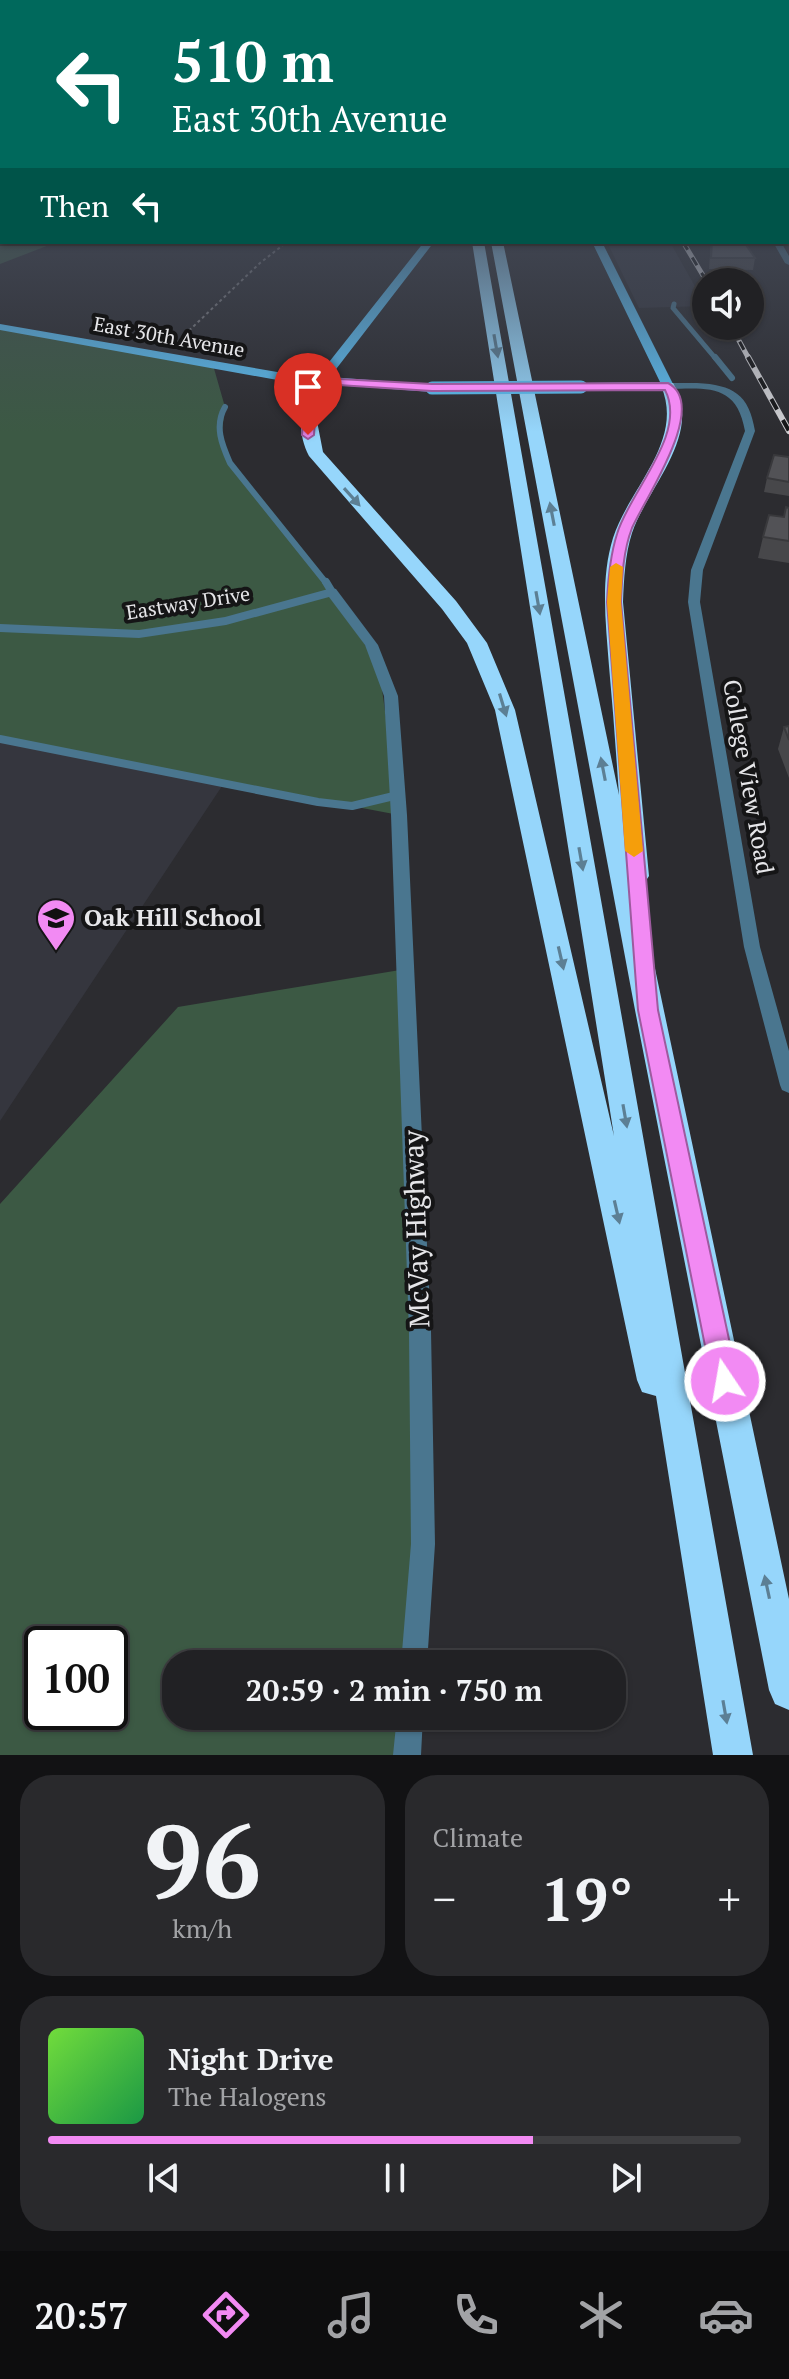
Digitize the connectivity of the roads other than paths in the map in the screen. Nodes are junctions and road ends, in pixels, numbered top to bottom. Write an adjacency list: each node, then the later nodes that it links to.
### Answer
1 (409, 268): 8 (main road)
2 (482, 268): 18 (highway, one-way to 18)
3 (502, 268): 15 (highway, one-way to 3)
4 (610, 268): 9 (main road)
5 (674, 304): 7 (lane)
6 (0, 327): 8 (main road, East 30th Avenue)
7 (732, 378)
8 (320, 381): 9 (main road, East 30th Avenue, bridge); 18 (highway, one-way to 18)
9 (668, 386): 15 (highway); 16 (street, College View Road)
10 (225, 407): 11 (lane)
11 (332, 592): 12 (street, Eastway Drive); 14 (street)
12 (0, 628)
13 (0, 739): 14 (lane)
14 (398, 795): 17 (street, McVay Highway)
15 (648, 1010): 19 (highway, one-way to 15)
16 (789, 1085)
17 (415, 1650)
18 (718, 1668): 22 (highway, one-way to 22)
19 (789, 1690)
20 (409, 1730): 21 (street)
21 (407, 1755)
22 (733, 1755)

